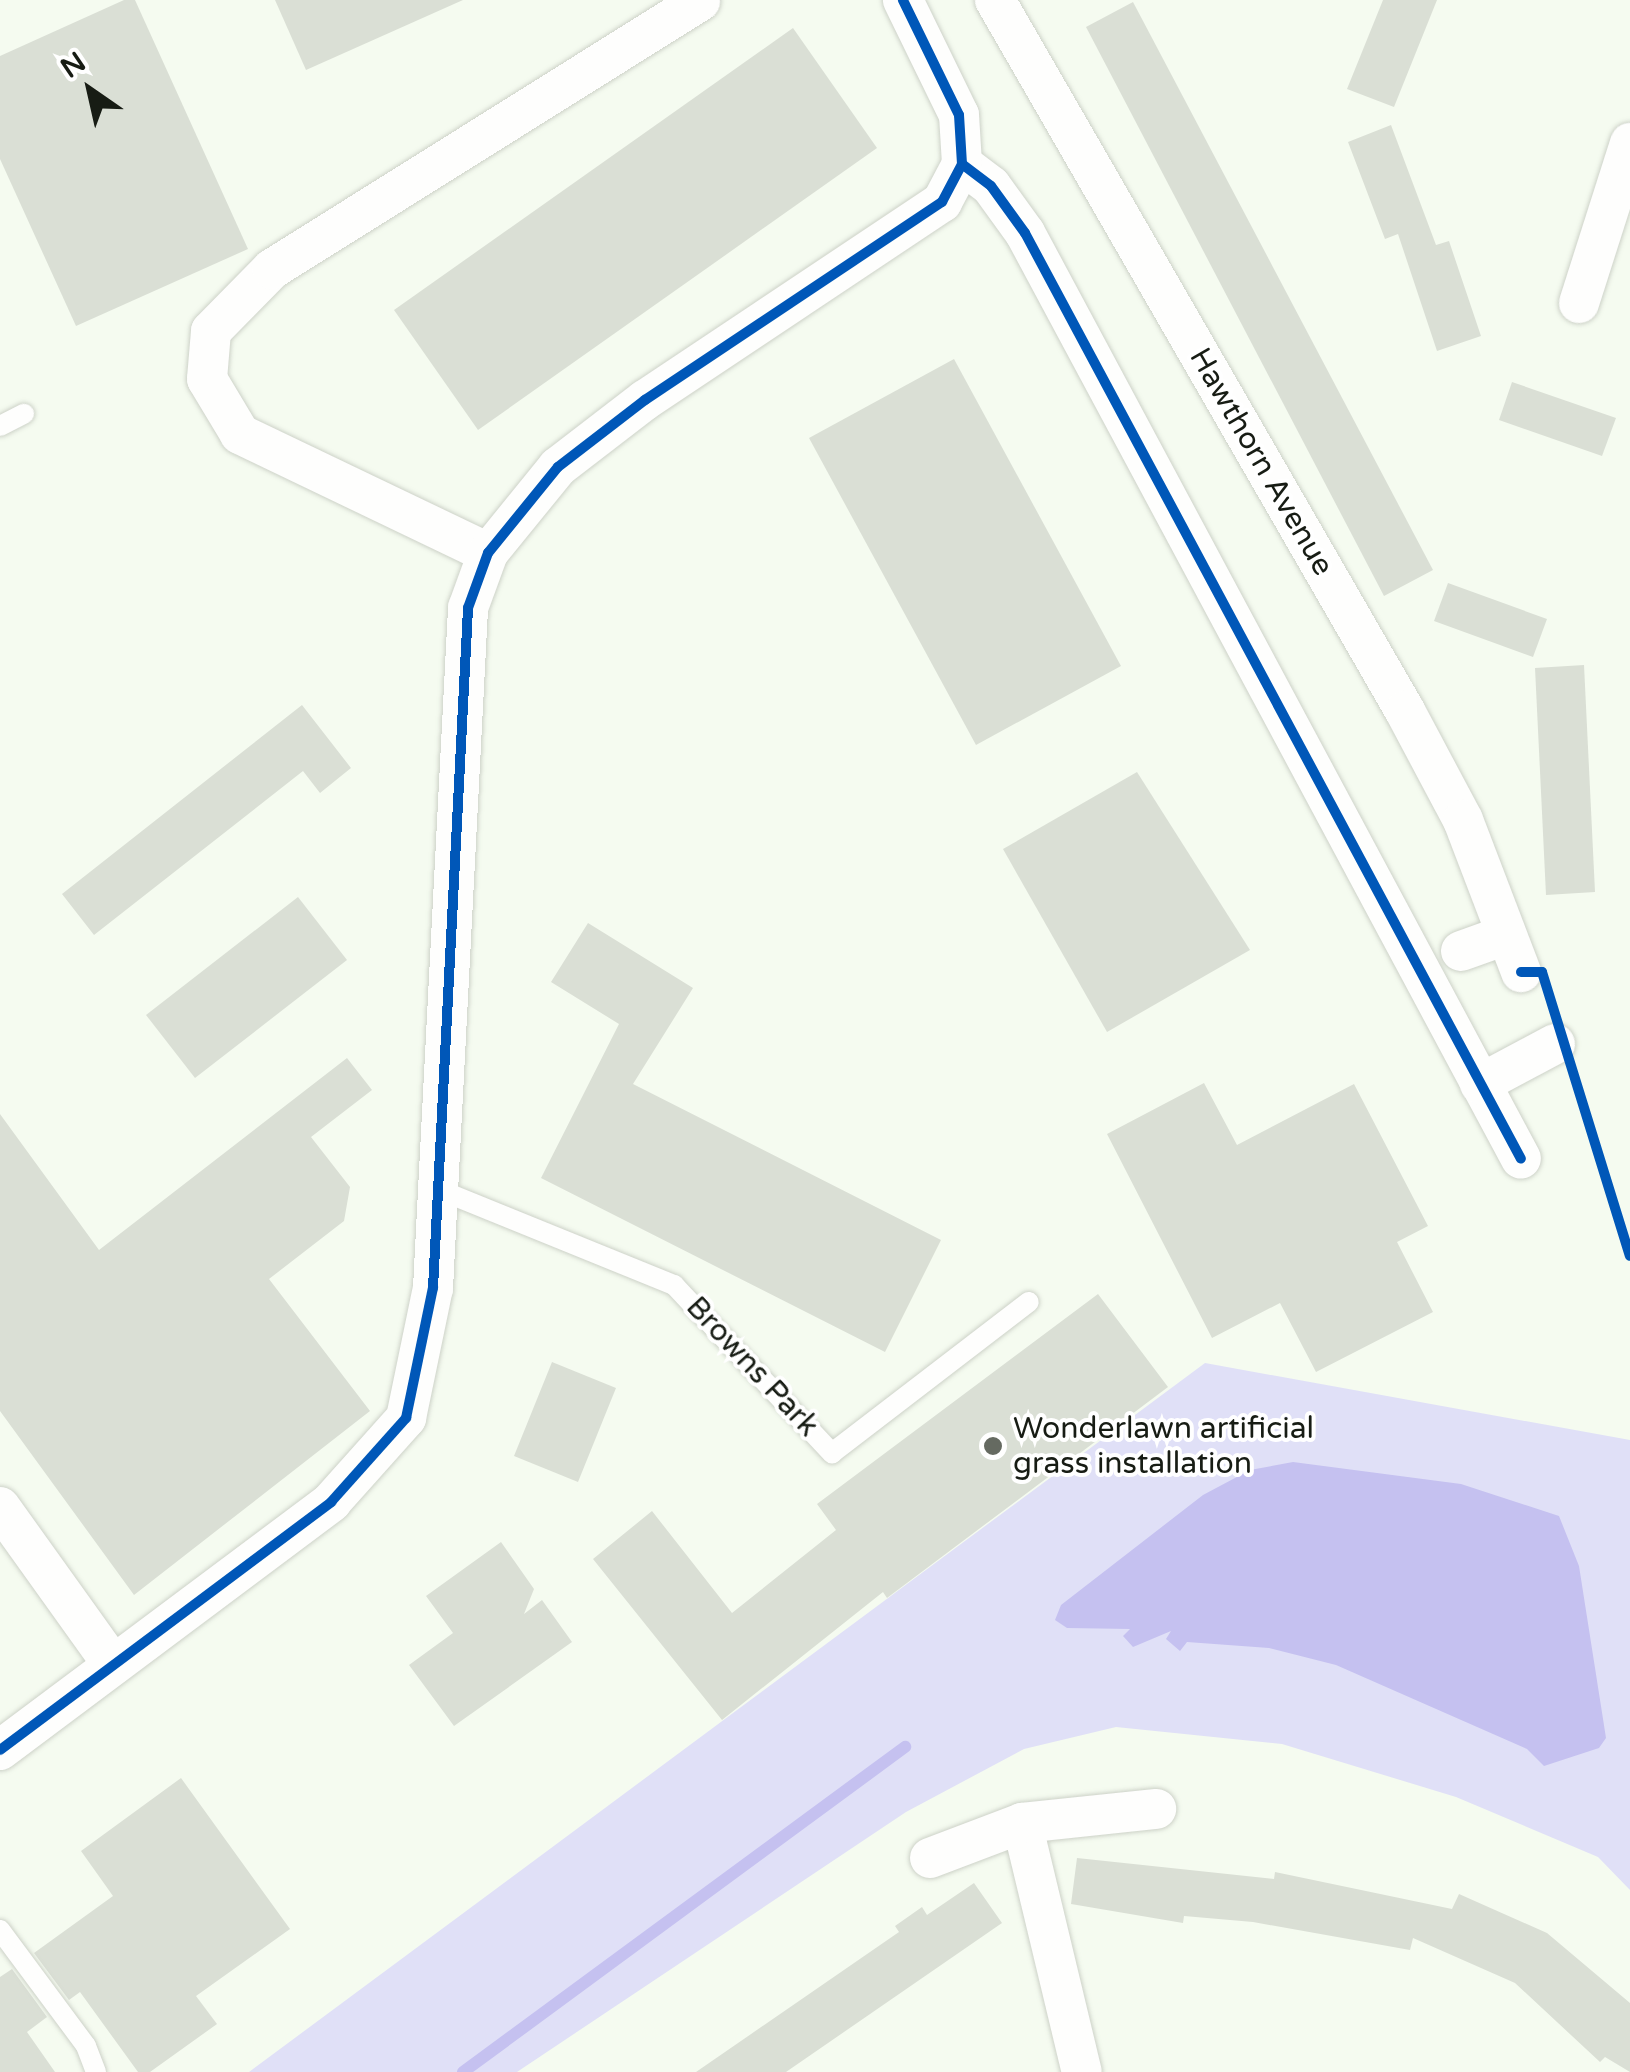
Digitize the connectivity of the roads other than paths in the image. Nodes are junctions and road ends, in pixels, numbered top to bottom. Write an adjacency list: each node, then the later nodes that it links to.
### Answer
1 (902, 0): 5 (street)
2 (995, 0): 10 (street, Hawthorn Avenue)
3 (700, 1): 9 (street)
4 (1630, 142): 6 (street)
5 (962, 164): 9 (street); 14 (street)
6 (1578, 303)
7 (24, 414): 8 (lane)
8 (0, 426)
9 (488, 553): 16 (street)
10 (1506, 935): 11 (street); 12 (street, Hawthorn Avenue)
11 (1461, 951)
12 (1521, 972)
13 (1554, 1044): 14 (street)
14 (1480, 1084): 15 (street)
15 (1521, 1160)
16 (440, 1190): 17 (lane, Browns Park); 19 (street)
17 (1029, 1302)
18 (0, 1508): 19 (street)
19 (113, 1665): 20 (street)
20 (0, 1750)
21 (1156, 1809): 22 (street)
22 (1022, 1823): 23 (street); 26 (street)
23 (930, 1858)
24 (0, 1930): 25 (lane)
25 (96, 2072)
26 (1082, 2072)

